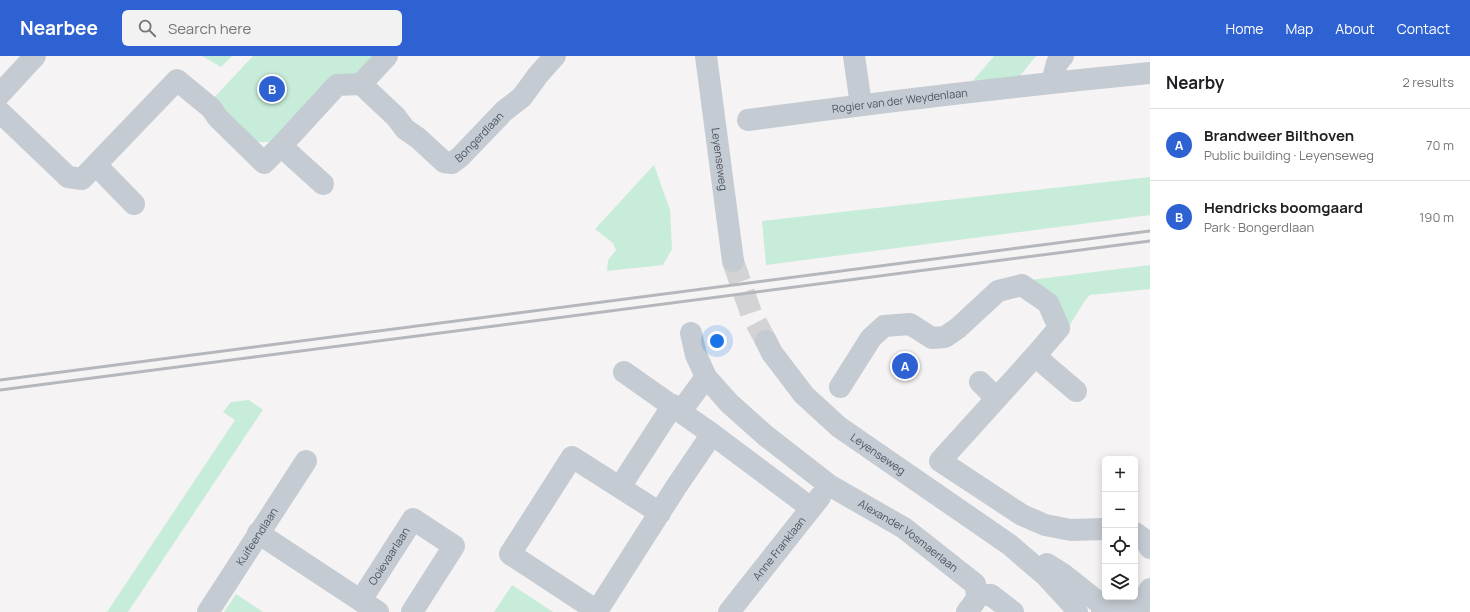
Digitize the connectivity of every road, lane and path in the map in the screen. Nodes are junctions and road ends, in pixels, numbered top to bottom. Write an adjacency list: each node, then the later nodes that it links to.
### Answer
1 (35, 56): 12 (street)
2 (387, 56): 11 (street)
3 (555, 56): 11 (street, Bongerdlaan)
4 (706, 56): 20 (street, Leyenseweg)
5 (854, 56): 13 (street)
6 (1063, 56): 10 (street)
7 (1145, 56): 8 (street)
8 (1150, 69)
9 (1150, 73): 10 (street, Rogier van der Weydenlaan)
10 (1052, 82): 13 (street, Rogier van der Weydenlaan)
11 (361, 84): 16 (street)
12 (0, 94)
13 (861, 105): 15 (street, Rogier van der Weydenlaan)
14 (0, 112): 17 (street)
15 (748, 120)
16 (281, 146): 17 (street); 18 (street)
17 (96, 165): 19 (street)
18 (323, 184)
19 (134, 204)
20 (733, 261)
21 (691, 333): 25 (street)
22 (766, 341): 40 (street, Leyenseweg)
23 (1035, 356): 27 (street); 28 (street); 29 (street)
24 (624, 372): 30 (street)
25 (706, 378): 30 (street); 33 (street)
26 (980, 382): 29 (street)
27 (840, 387)
28 (1076, 391)
29 (996, 398): 37 (street)
30 (677, 408): 31 (street); 34 (street)
31 (712, 434): 35 (street); 36 (street)
32 (306, 461): 38 (street, Kuifeendlaan)
33 (830, 484): 35 (street, Anne Franklaan); 43 (street, Alexander Vosmaerlaan)
34 (620, 487): 36 (street); 36 (street)
35 (811, 508): 48 (street, Anne Franklaan)
36 (660, 513)
37 (1102, 529)
38 (258, 533): 44 (street, Ooievaarlaan); 46 (street, Kuifeendlaan)
39 (1138, 535): 41 (street)
40 (1010, 545): 45 (street, Leyenseweg); 50 (street, Leyenseweg)
41 (1150, 548)
42 (1150, 589): 45 (street, Leyenseweg)
43 (972, 603): 49 (street, Alexander Vosmaerlaan)
44 (369, 606): 47 (street, Ooievaarlaan)
45 (1122, 611)
46 (208, 612)
47 (412, 612)
48 (729, 612)
49 (1013, 612)
50 (1077, 612)

